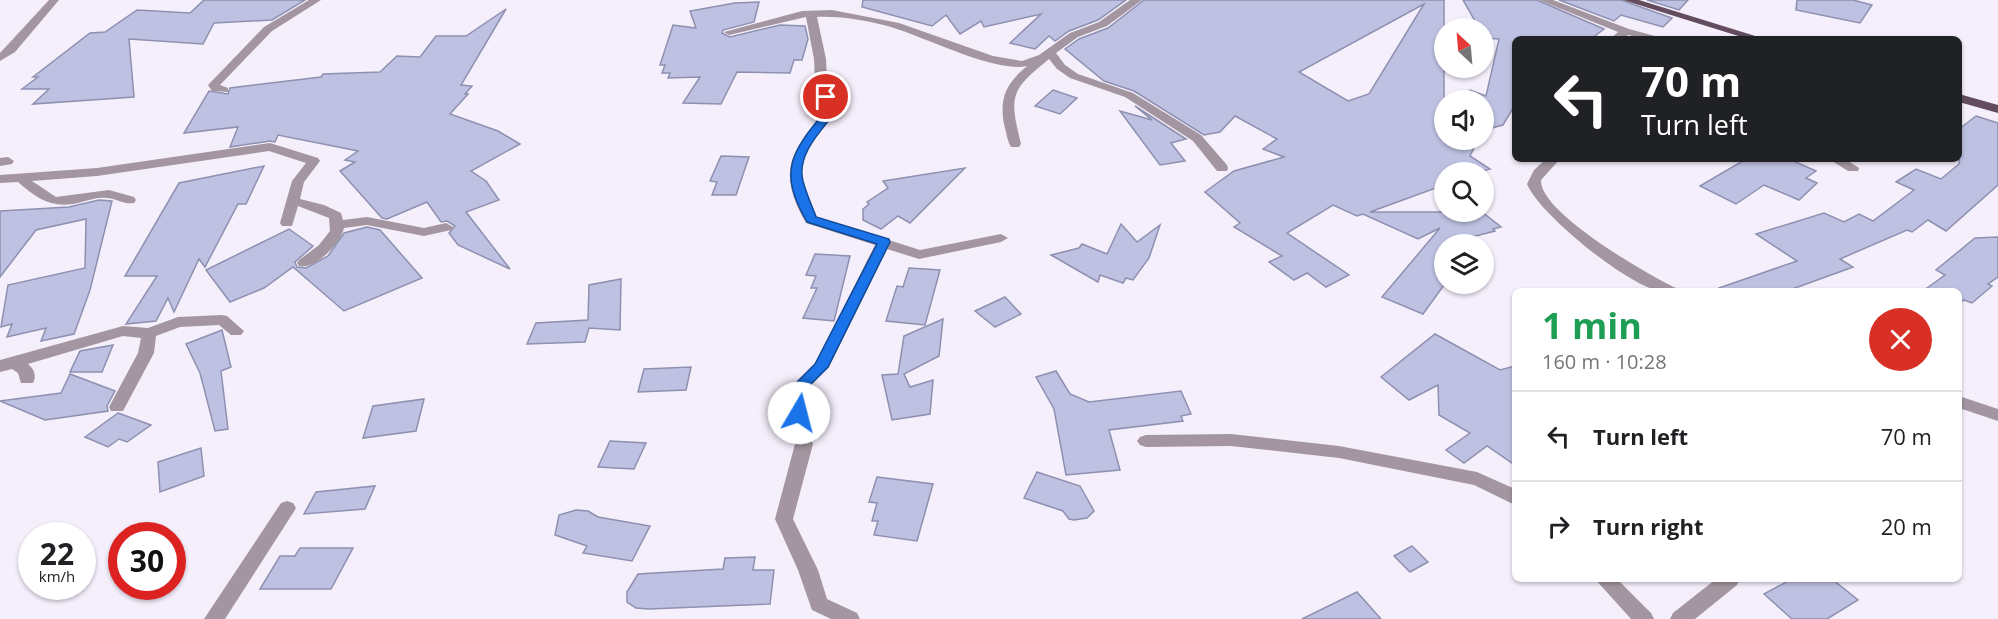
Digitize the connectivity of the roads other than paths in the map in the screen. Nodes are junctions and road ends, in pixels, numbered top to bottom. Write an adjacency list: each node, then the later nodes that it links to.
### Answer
1 (54, 0): 13 (street)
2 (316, 0): 14 (street)
3 (1137, 0): 12 (street)
4 (1544, 0): 7 (street)
5 (1628, 0): 11 (main road)
6 (811, 14): 8 (street); 12 (street); 30 (street)
7 (1626, 31): 9 (street); 10 (street)
8 (729, 32)
9 (1620, 36)
10 (1648, 36)
11 (1750, 36)
12 (1050, 53): 17 (street); 20 (street)
13 (0, 58)
14 (224, 90)
15 (1962, 99): 16 (main road)
16 (1998, 110)
17 (1015, 144)
18 (1551, 162): 32 (street)
19 (1841, 162): 21 (street)
20 (1222, 168)
21 (1853, 168)
22 (0, 179): 23 (street)
23 (23, 179): 24 (street); 25 (street)
24 (129, 200)
25 (293, 201): 26 (street); 27 (street)
26 (287, 223)
27 (337, 225): 28 (street); 31 (street)
28 (446, 227)
29 (1001, 238): 30 (street)
30 (884, 242): 46 (street)
31 (304, 263)
32 (1665, 288)
33 (236, 331): 34 (street)
34 (149, 333): 35 (street); 38 (street)
35 (7, 364): 36 (street)
36 (27, 379)
37 (1962, 403): 39 (street)
38 (117, 406)
39 (1998, 415)
40 (1146, 441): 41 (street)
41 (1512, 496)
42 (287, 508): 45 (street)
43 (1608, 582): 47 (street)
44 (1726, 582): 48 (street)
45 (214, 619)
46 (850, 619)
47 (1644, 619)
48 (1680, 619)

